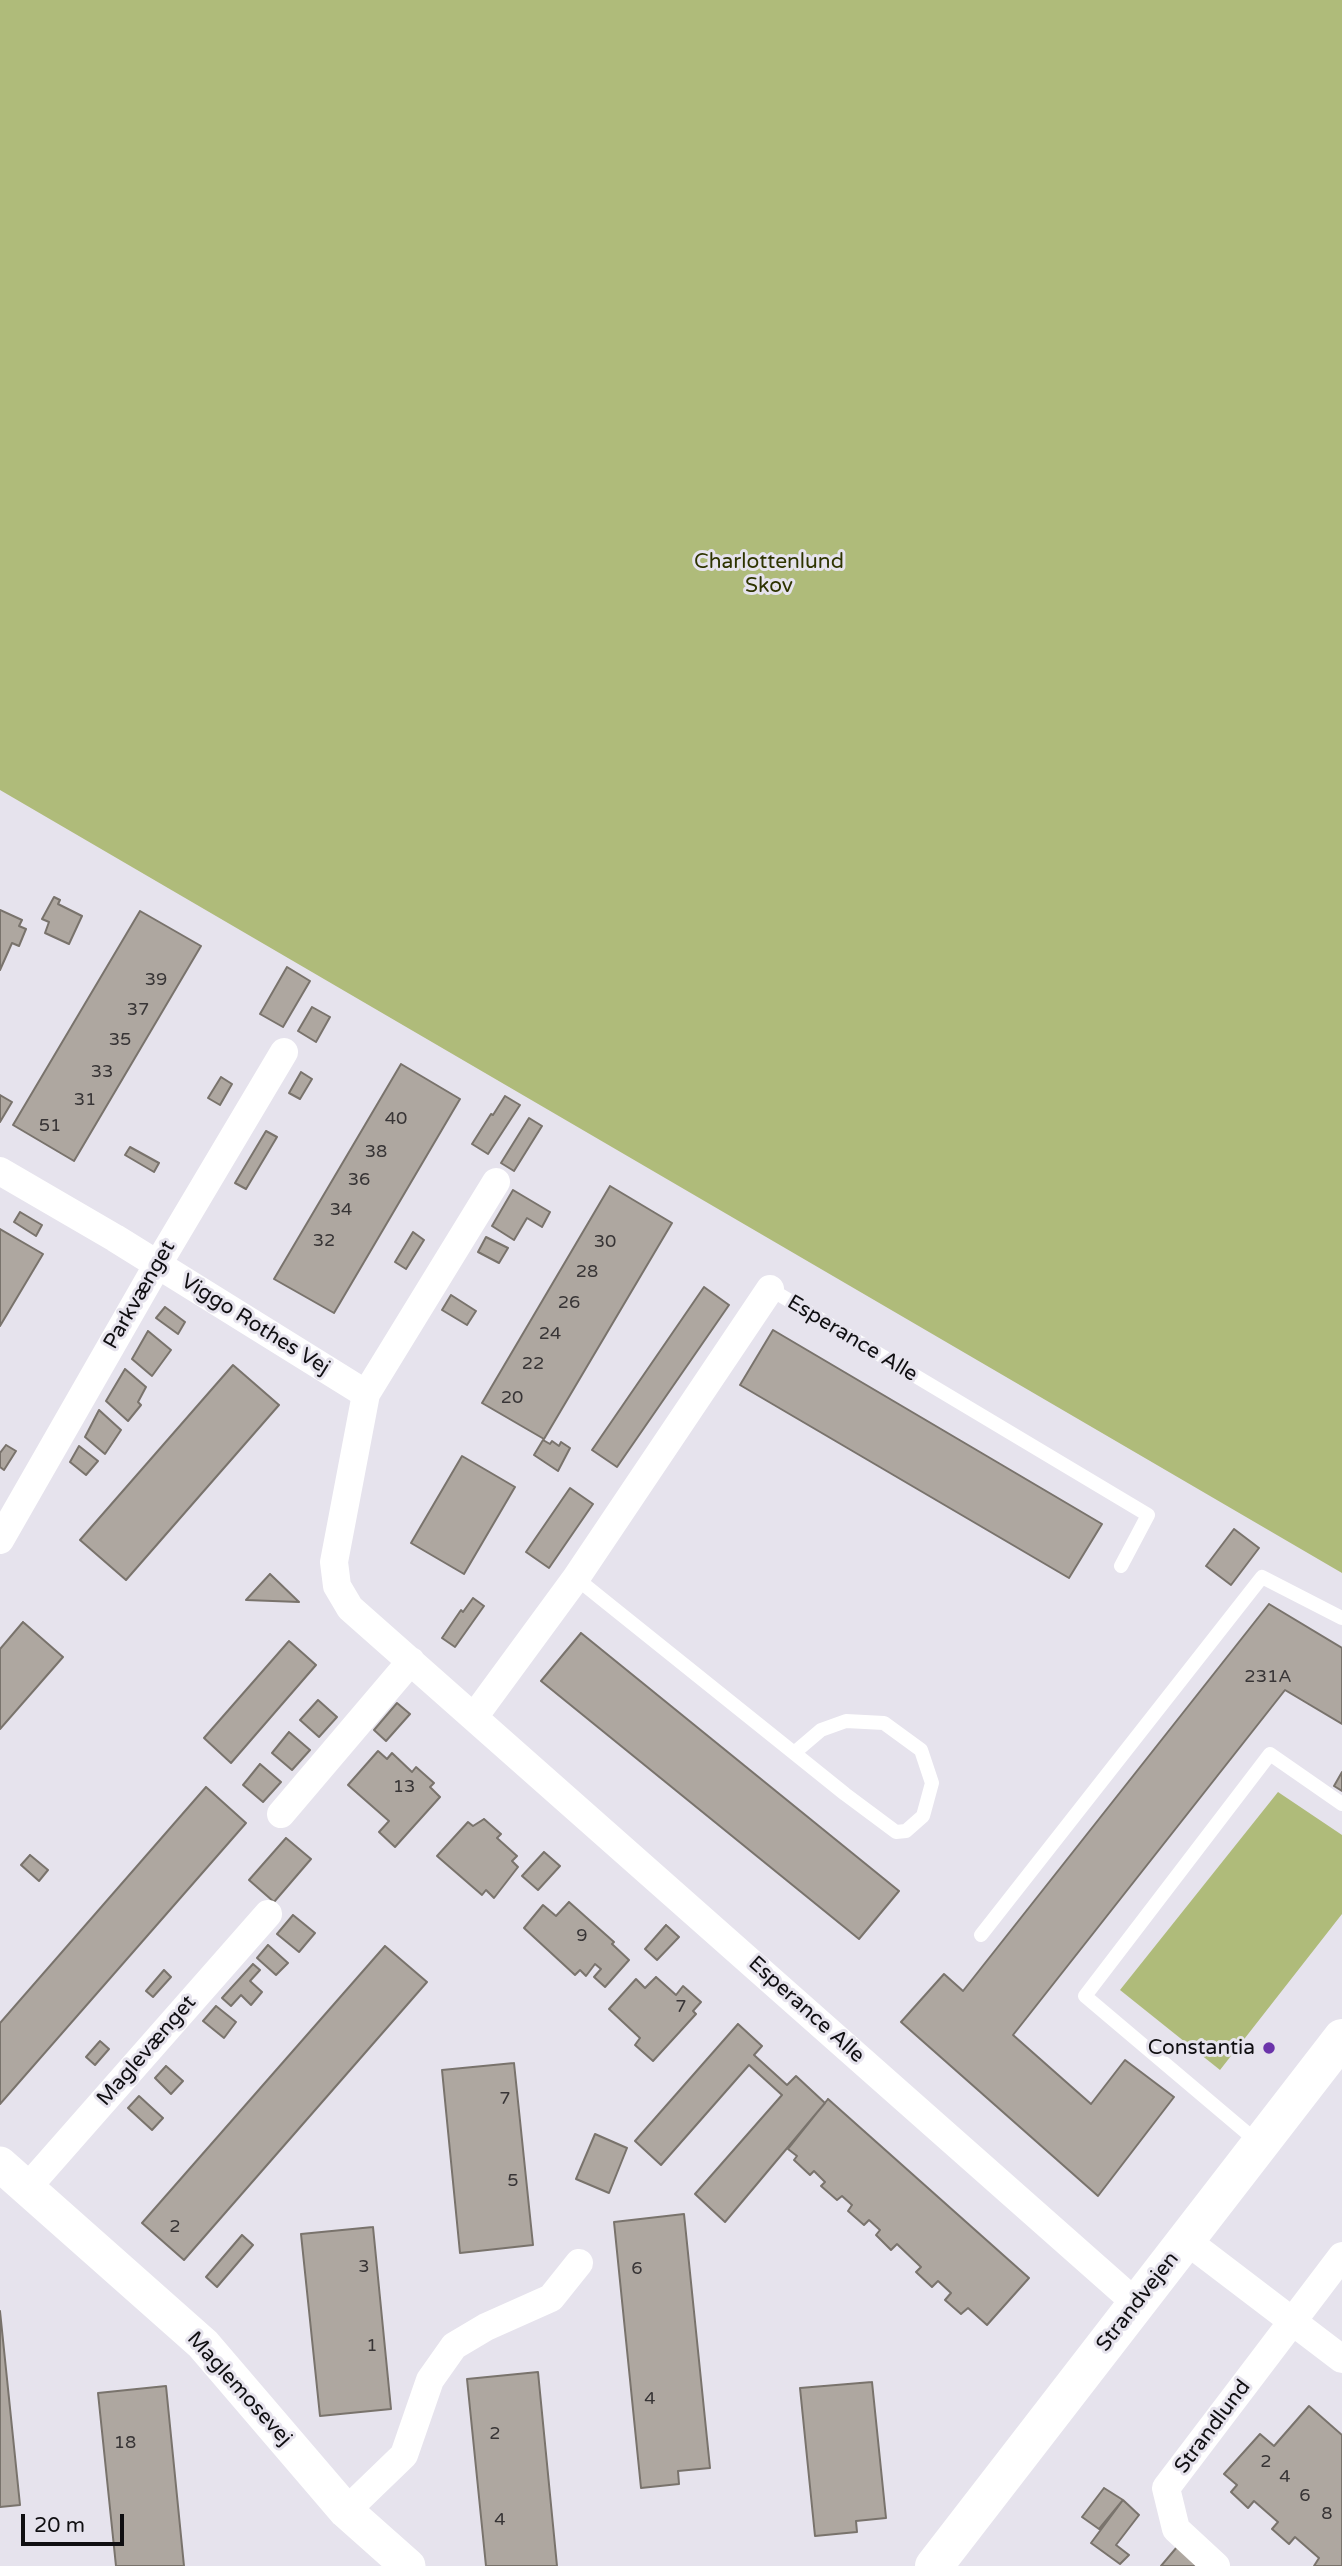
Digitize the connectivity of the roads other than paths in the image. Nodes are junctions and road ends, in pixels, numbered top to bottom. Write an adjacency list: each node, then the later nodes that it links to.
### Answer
1 (284, 1052): 4 (street, Parkvænget)
2 (0, 1171): 4 (street, Viggo Rothes Vej)
3 (496, 1182): 6 (street, Esperance Alle)
4 (158, 1264): 6 (street, Viggo Rothes Vej); 7 (street, Parkvænget)
5 (770, 1289): 8 (lane, Esperance Alle); 9 (street, Esperance Alle)
6 (366, 1394): 11 (street, Esperance Alle)
7 (0, 1541)
8 (1121, 1566)
9 (576, 1578): 12 (street, Esperance Alle); 13 (lane)
10 (1342, 1618): 17 (lane)
11 (411, 1661): 12 (street, Esperance Alle); 15 (street)
12 (474, 1717): 25 (street, Esperance Alle)
13 (794, 1753): 13 (lane)
14 (1342, 1804): 19 (lane)
15 (281, 1814)
16 (268, 1914): 21 (street, Maglevænget)
17 (981, 1935)
18 (1342, 2038): 19 (main road, Strandvejen)
19 (1262, 2145): 22 (main road, Strandvejen)
20 (0, 2164): 21 (street, Maglemosevej)
21 (27, 2188): 28 (street, Maglemosevej)
22 (1187, 2241): 25 (main road, Strandvejen); 26 (street)
23 (1342, 2256): 26 (street, Strandlund)
24 (579, 2263): 28 (street)
25 (1137, 2304): 30 (main road, Strandvejen)
26 (1293, 2322): 27 (street); 31 (street, Strandlund)
27 (1342, 2359)
28 (346, 2511): 29 (street, Maglemosevej)
29 (408, 2566)
30 (934, 2566)
31 (1216, 2566)

